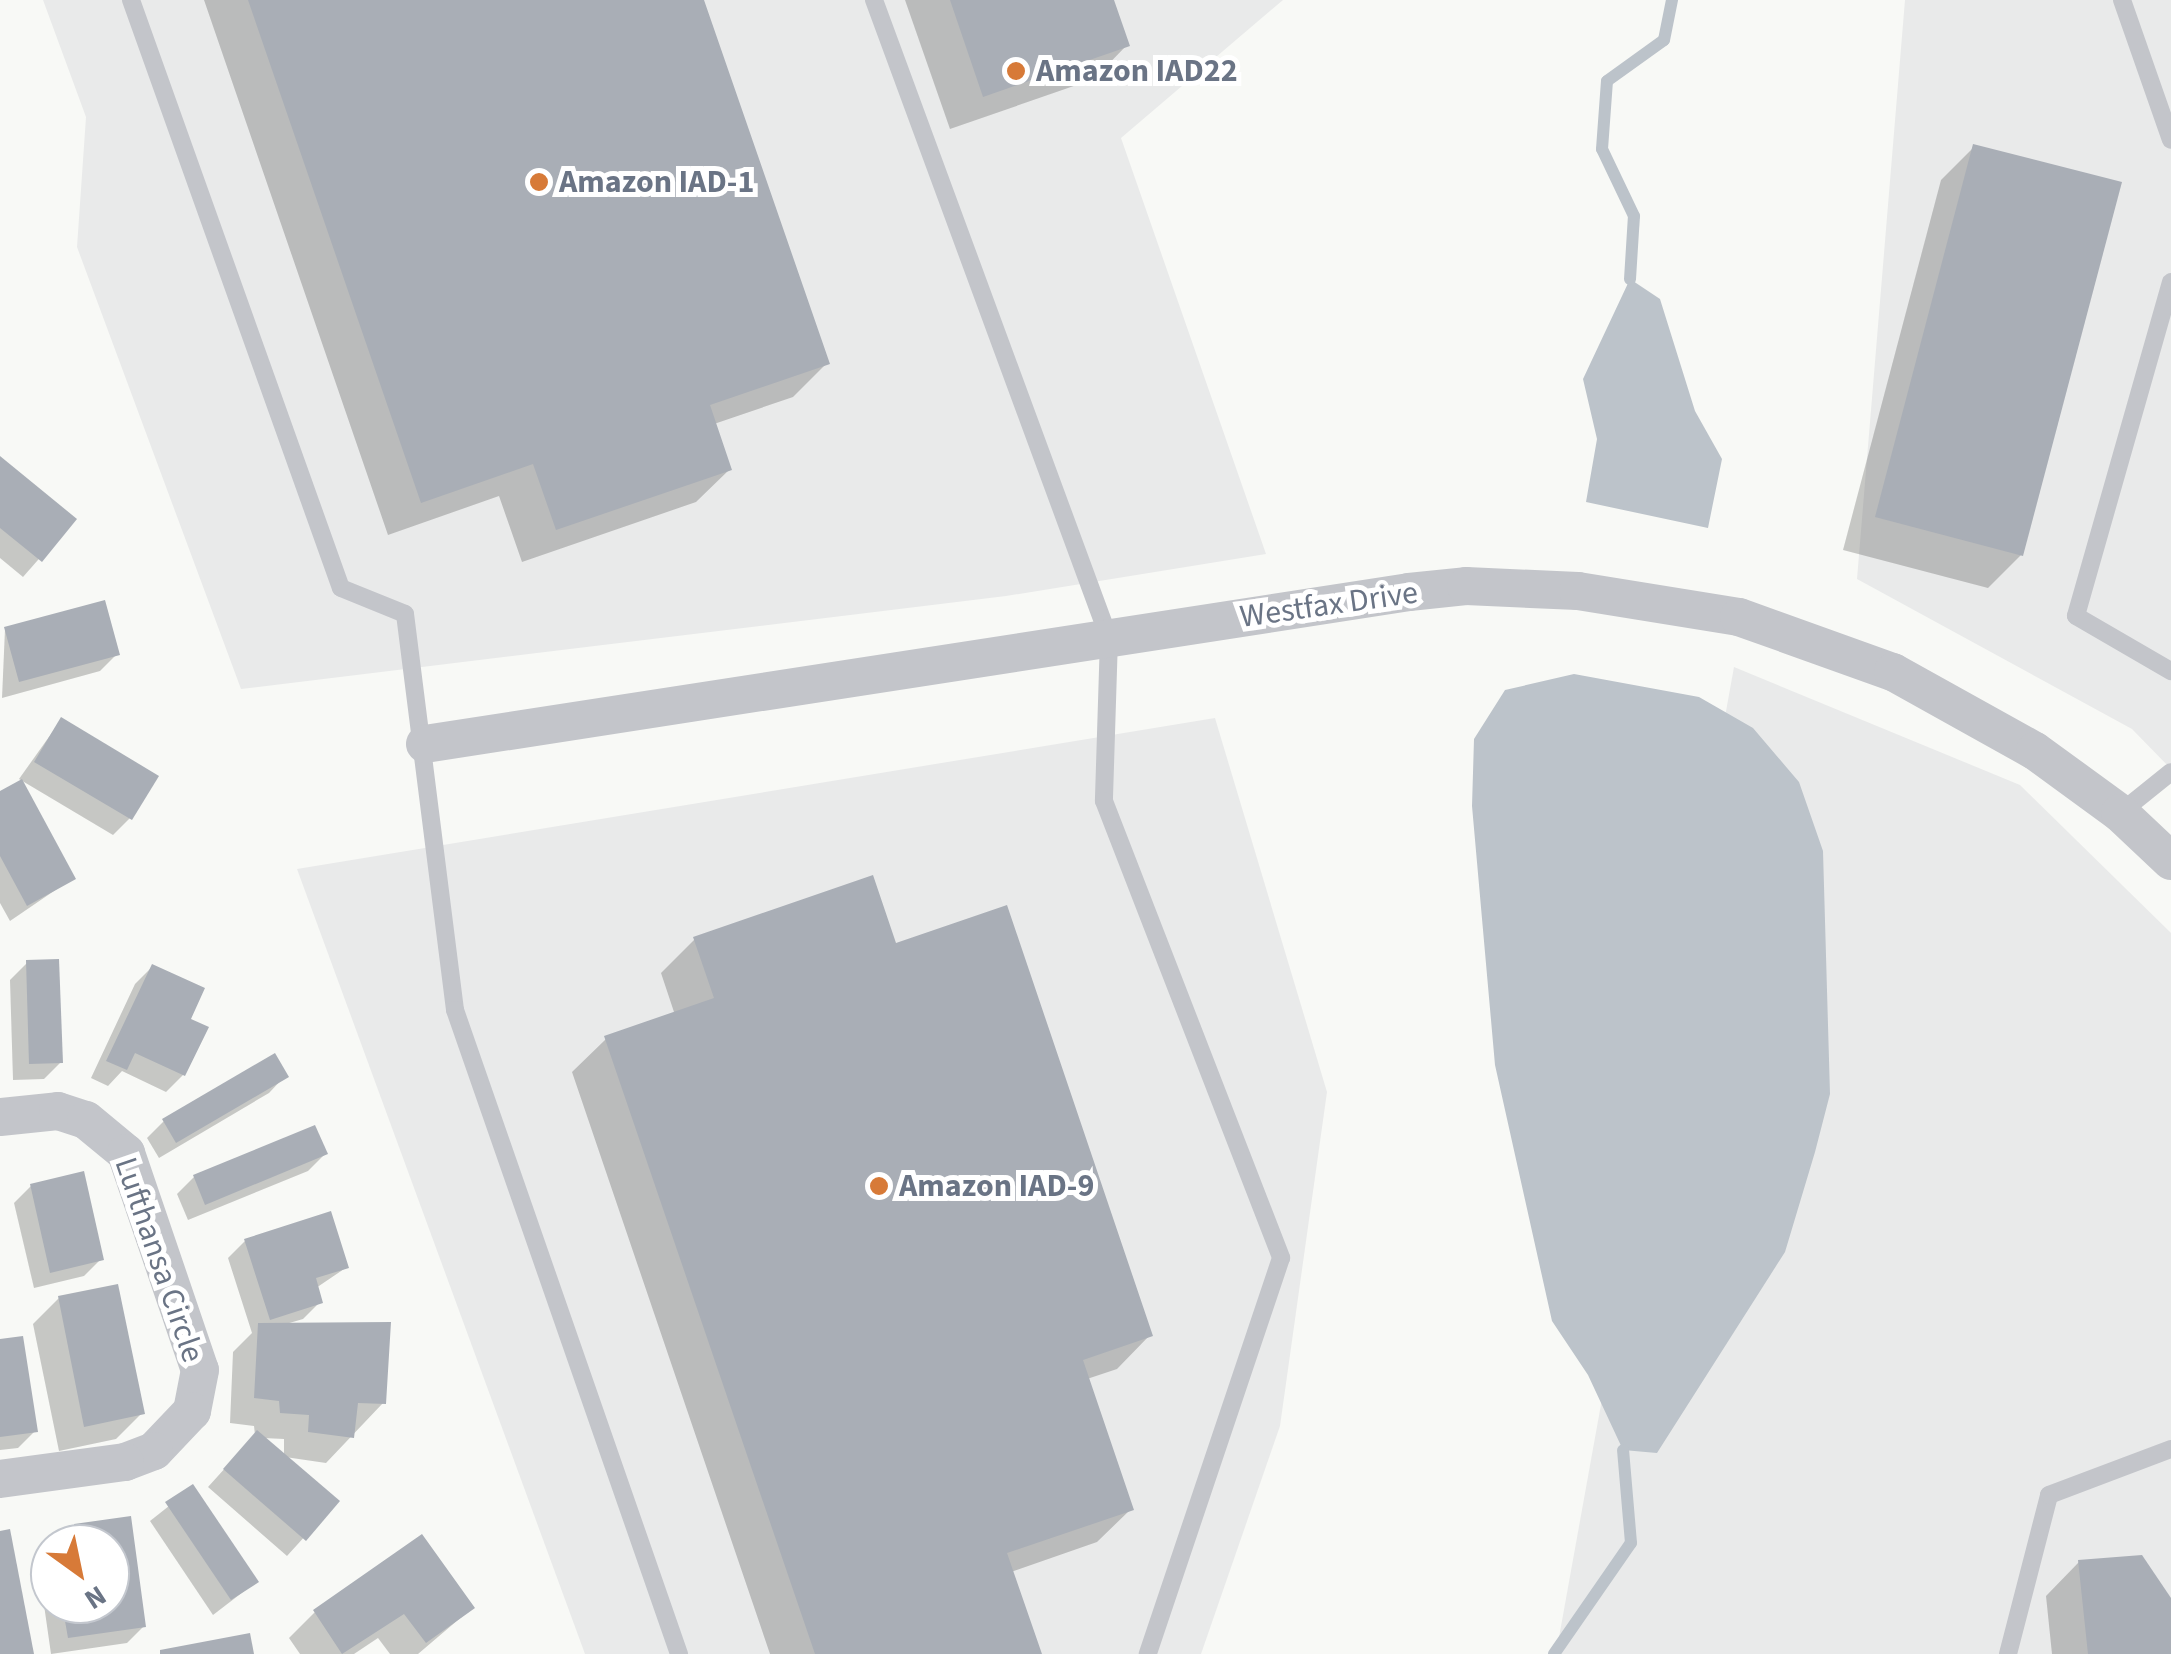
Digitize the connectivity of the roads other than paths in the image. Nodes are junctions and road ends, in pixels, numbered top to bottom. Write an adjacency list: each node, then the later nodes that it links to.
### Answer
1 (131, 0): 8 (lane)
2 (874, 0): 6 (lane)
3 (2122, 0): 4 (lane)
4 (2171, 140)
5 (2171, 282): 7 (lane)
6 (1109, 638): 8 (street, Westfax Drive); 10 (street, Westfax Drive); 16 (lane)
7 (2171, 670)
8 (425, 744): 15 (lane)
9 (2171, 772): 10 (lane)
10 (2120, 813): 11 (street, Westfax Drive)
11 (2171, 860)
12 (0, 1117): 14 (street, Lufthansa Circle)
13 (2171, 1449): 17 (lane)
14 (0, 1479)
15 (680, 1654)
16 (1148, 1654)
17 (2008, 1654)

